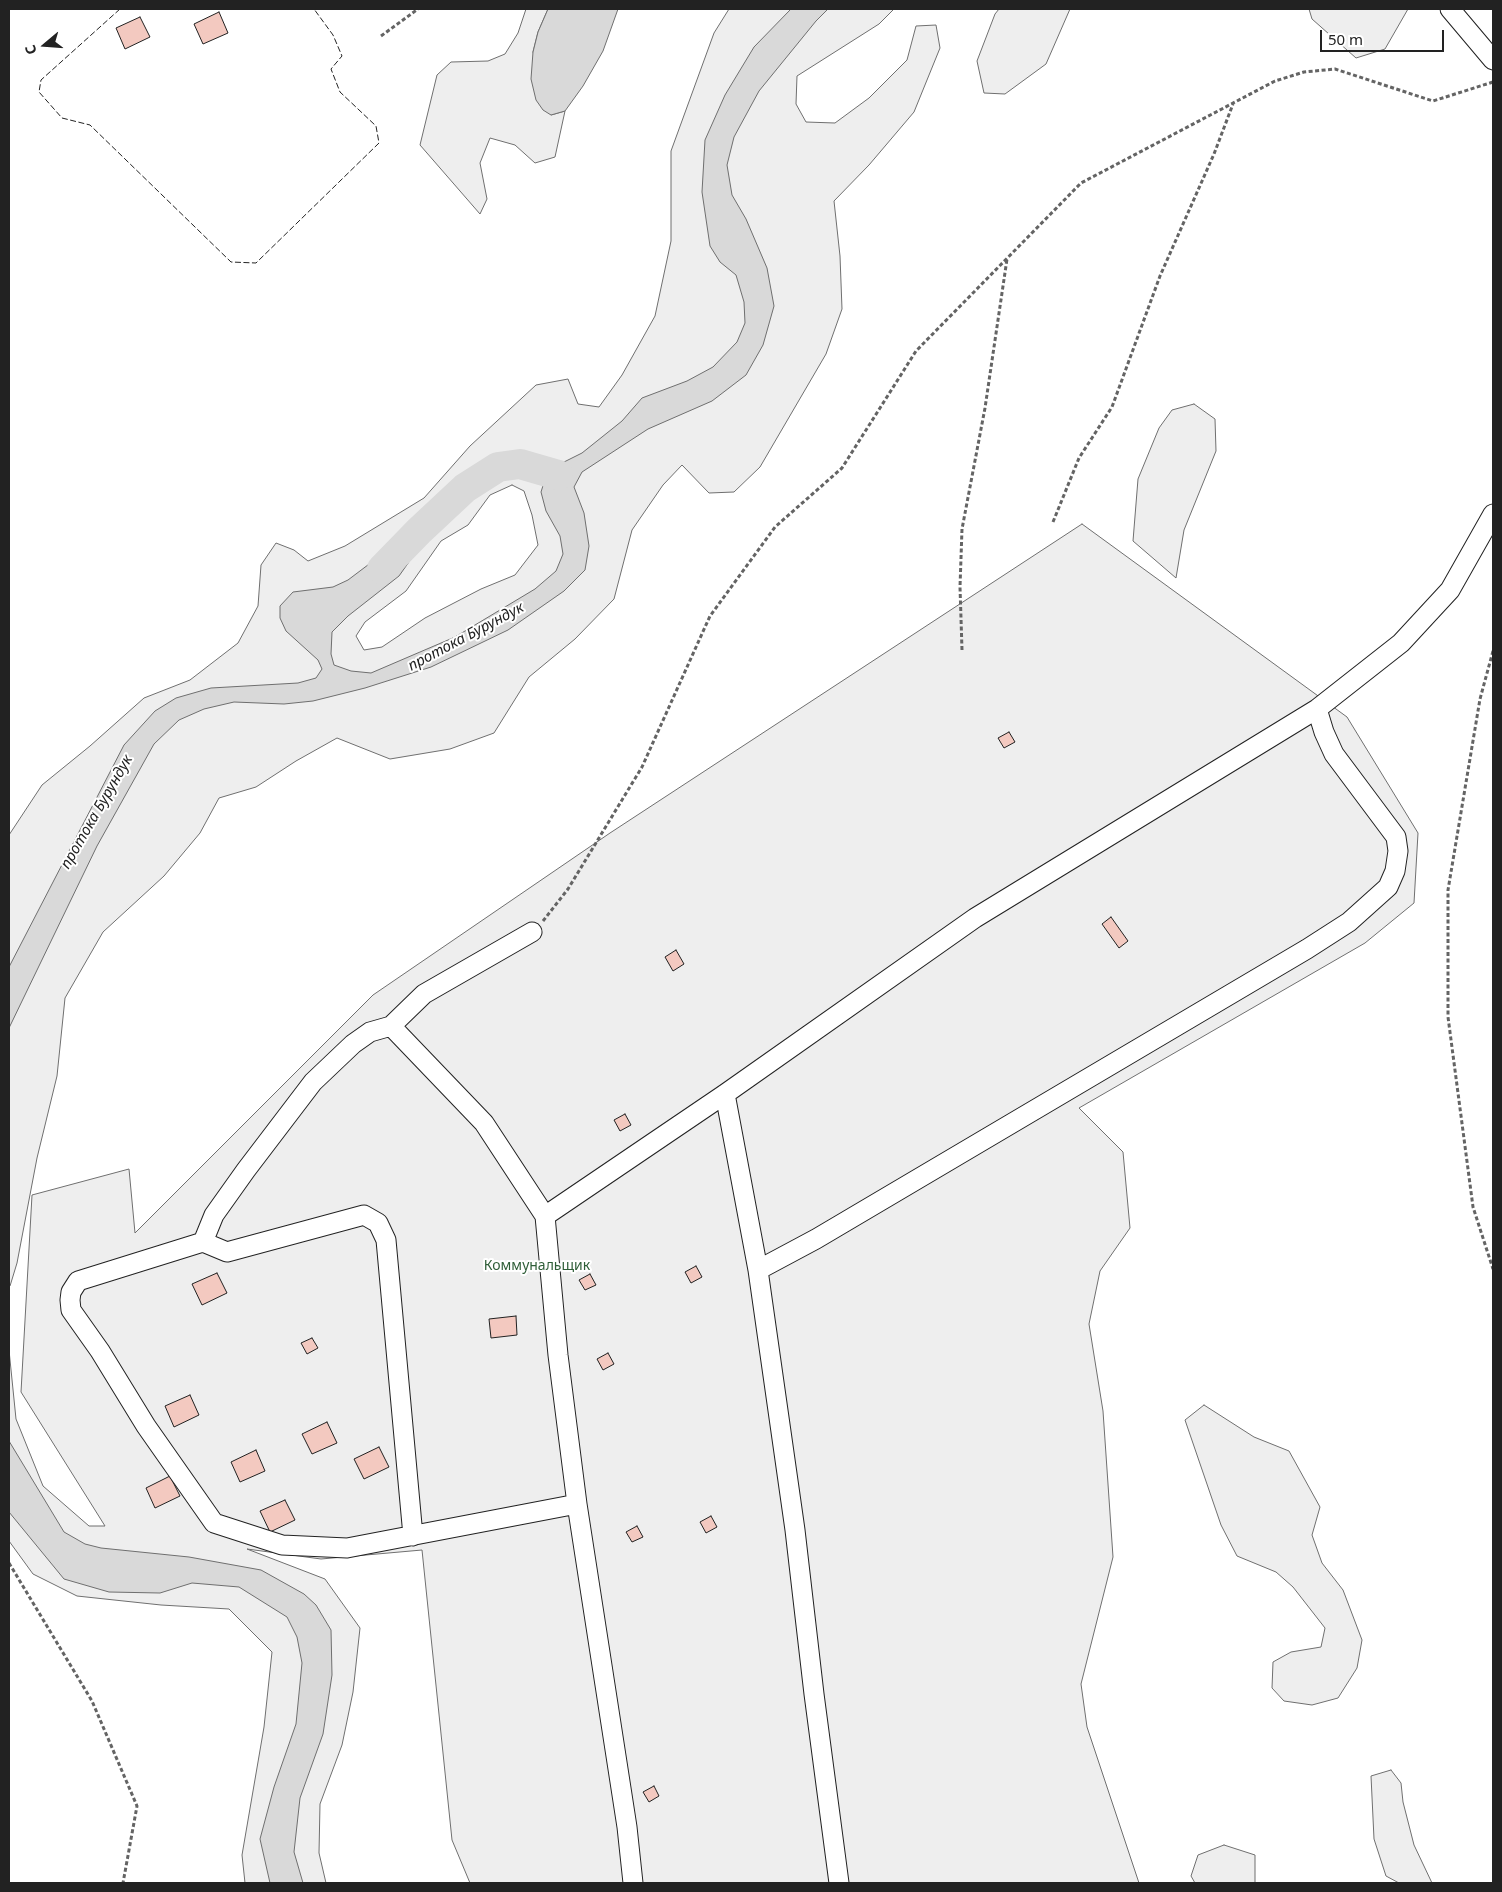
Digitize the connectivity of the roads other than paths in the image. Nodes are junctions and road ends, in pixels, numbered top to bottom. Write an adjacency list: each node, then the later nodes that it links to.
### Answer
1 (1450, 9): 2 (street)
2 (1493, 60)
3 (1493, 514): 4 (street)
4 (1317, 709): 7 (street); 10 (street)
5 (532, 932): 6 (street)
6 (390, 1026): 8 (street); 9 (street)
7 (725, 1094): 8 (street); 10 (street)
8 (545, 1216): 11 (street)
9 (203, 1242): 12 (street); 12 (street)
10 (758, 1270): 14 (street)
11 (576, 1504): 12 (street); 13 (street)
12 (413, 1536)
13 (633, 1883)
14 (839, 1883)

